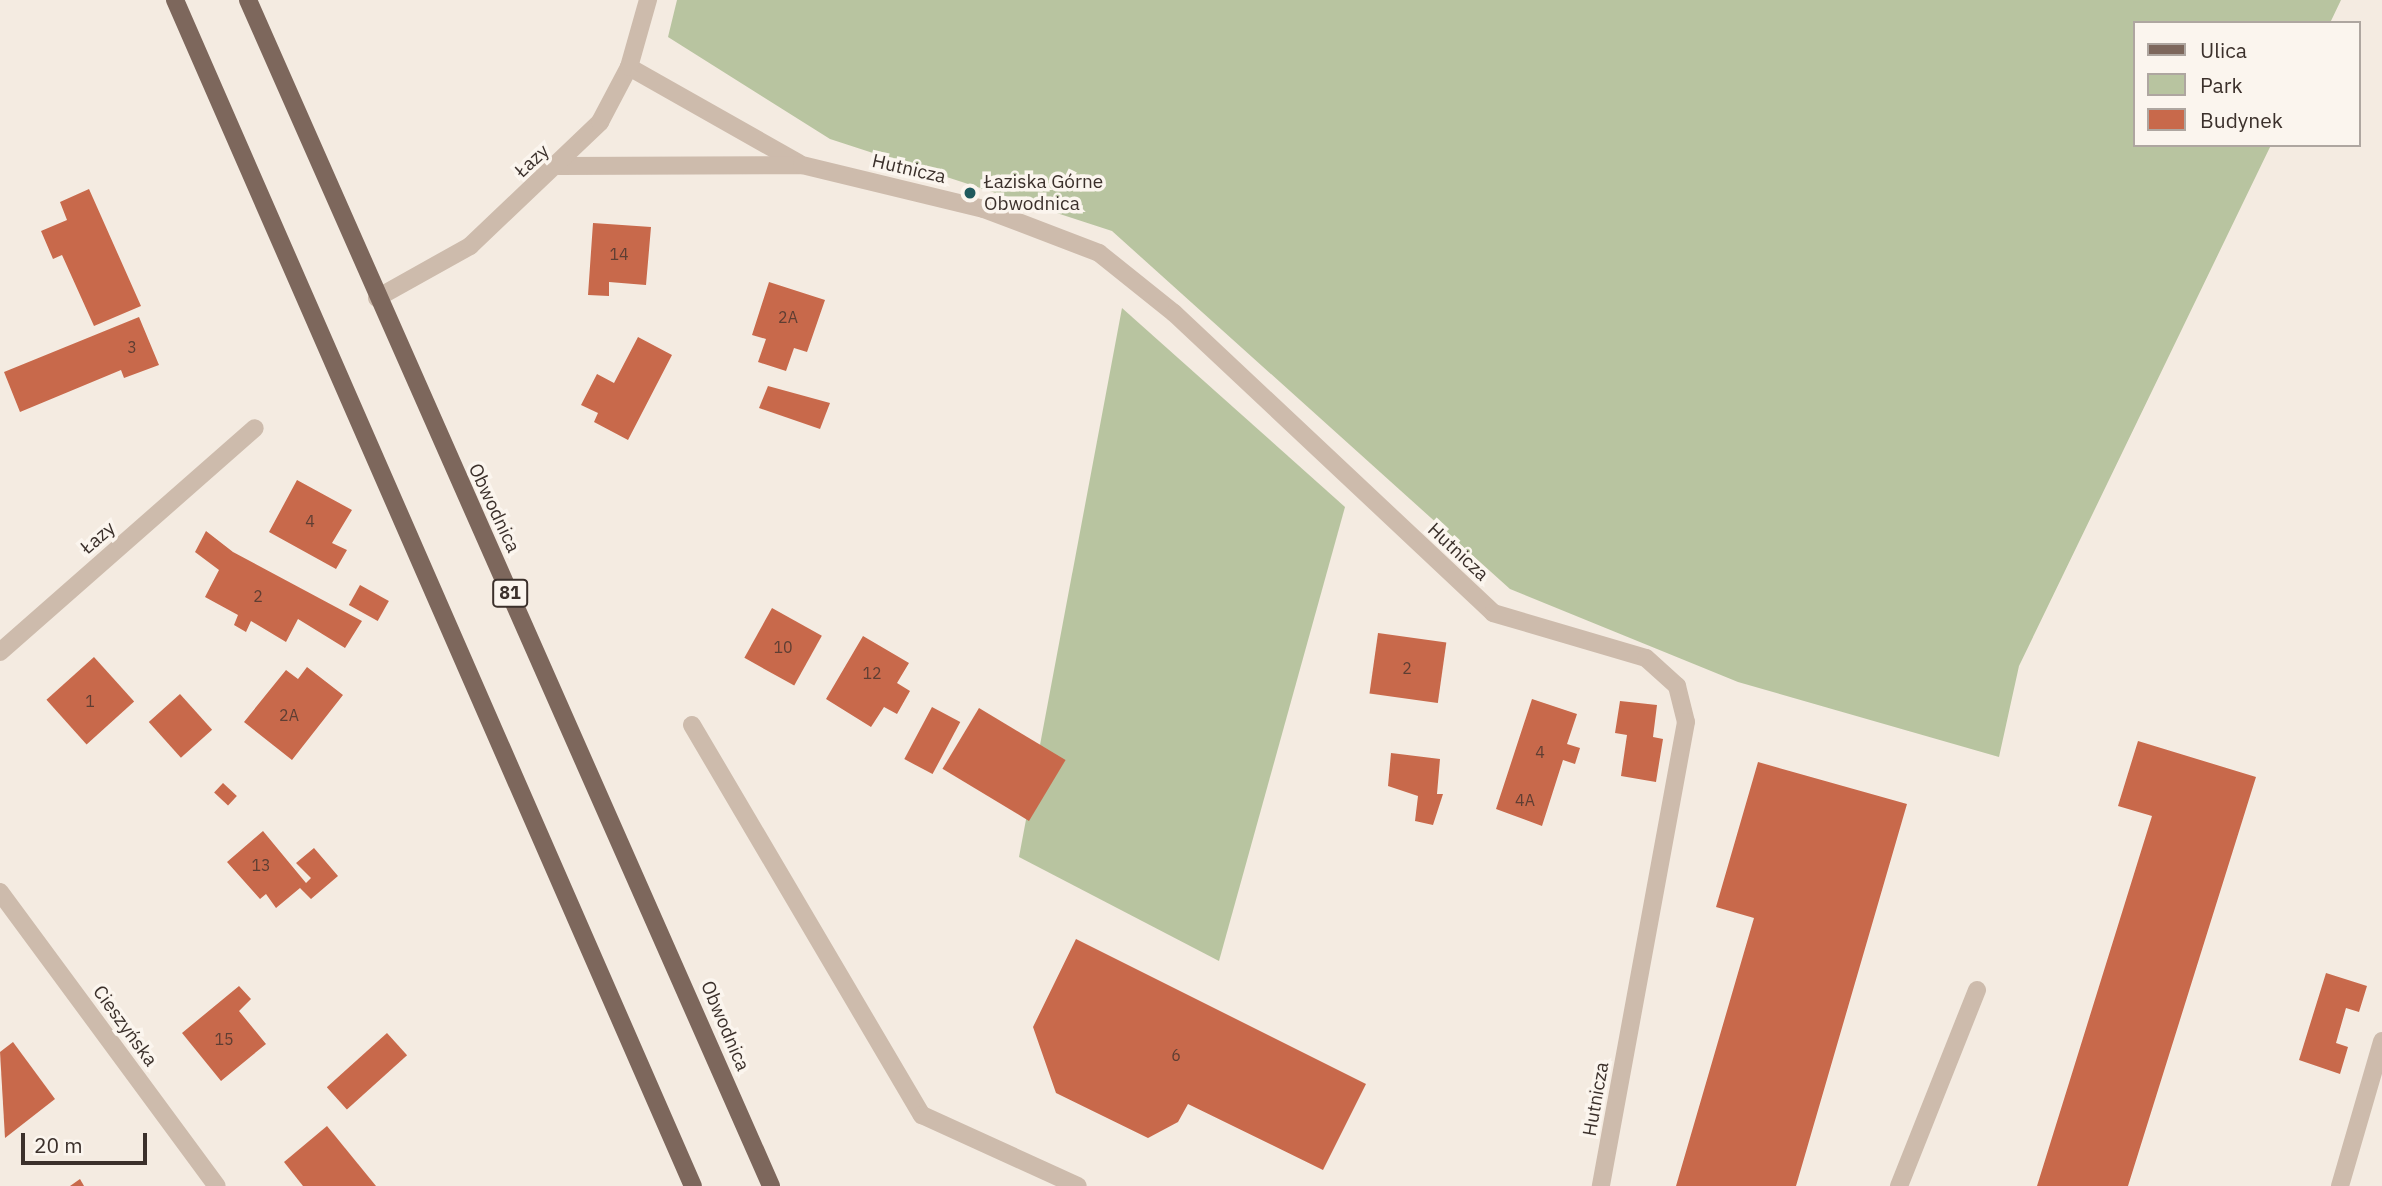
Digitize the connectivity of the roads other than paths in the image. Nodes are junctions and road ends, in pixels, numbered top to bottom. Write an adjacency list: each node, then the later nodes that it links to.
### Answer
1 (175, 0): 15 (main road)
2 (248, 0): 7 (main road, Obwodnica / 81)
3 (648, 0): 4 (street, Łazy)
4 (629, 67): 5 (street); 6 (street, Łazy)
5 (802, 165): 6 (street); 18 (street, Hutnicza)
6 (559, 166): 7 (street, Łazy)
7 (377, 298): 16 (main road, Obwodnica / 81)
8 (255, 428): 9 (street, Łazy)
9 (0, 652)
10 (692, 725): 17 (street)
11 (0, 892): 14 (street, Cieszyńska)
12 (1977, 990): 19 (street)
13 (2382, 1041): 20 (street)
14 (217, 1186)
15 (693, 1186)
16 (771, 1186)
17 (1078, 1186)
18 (1601, 1186)
19 (1899, 1186)
20 (2340, 1186)

